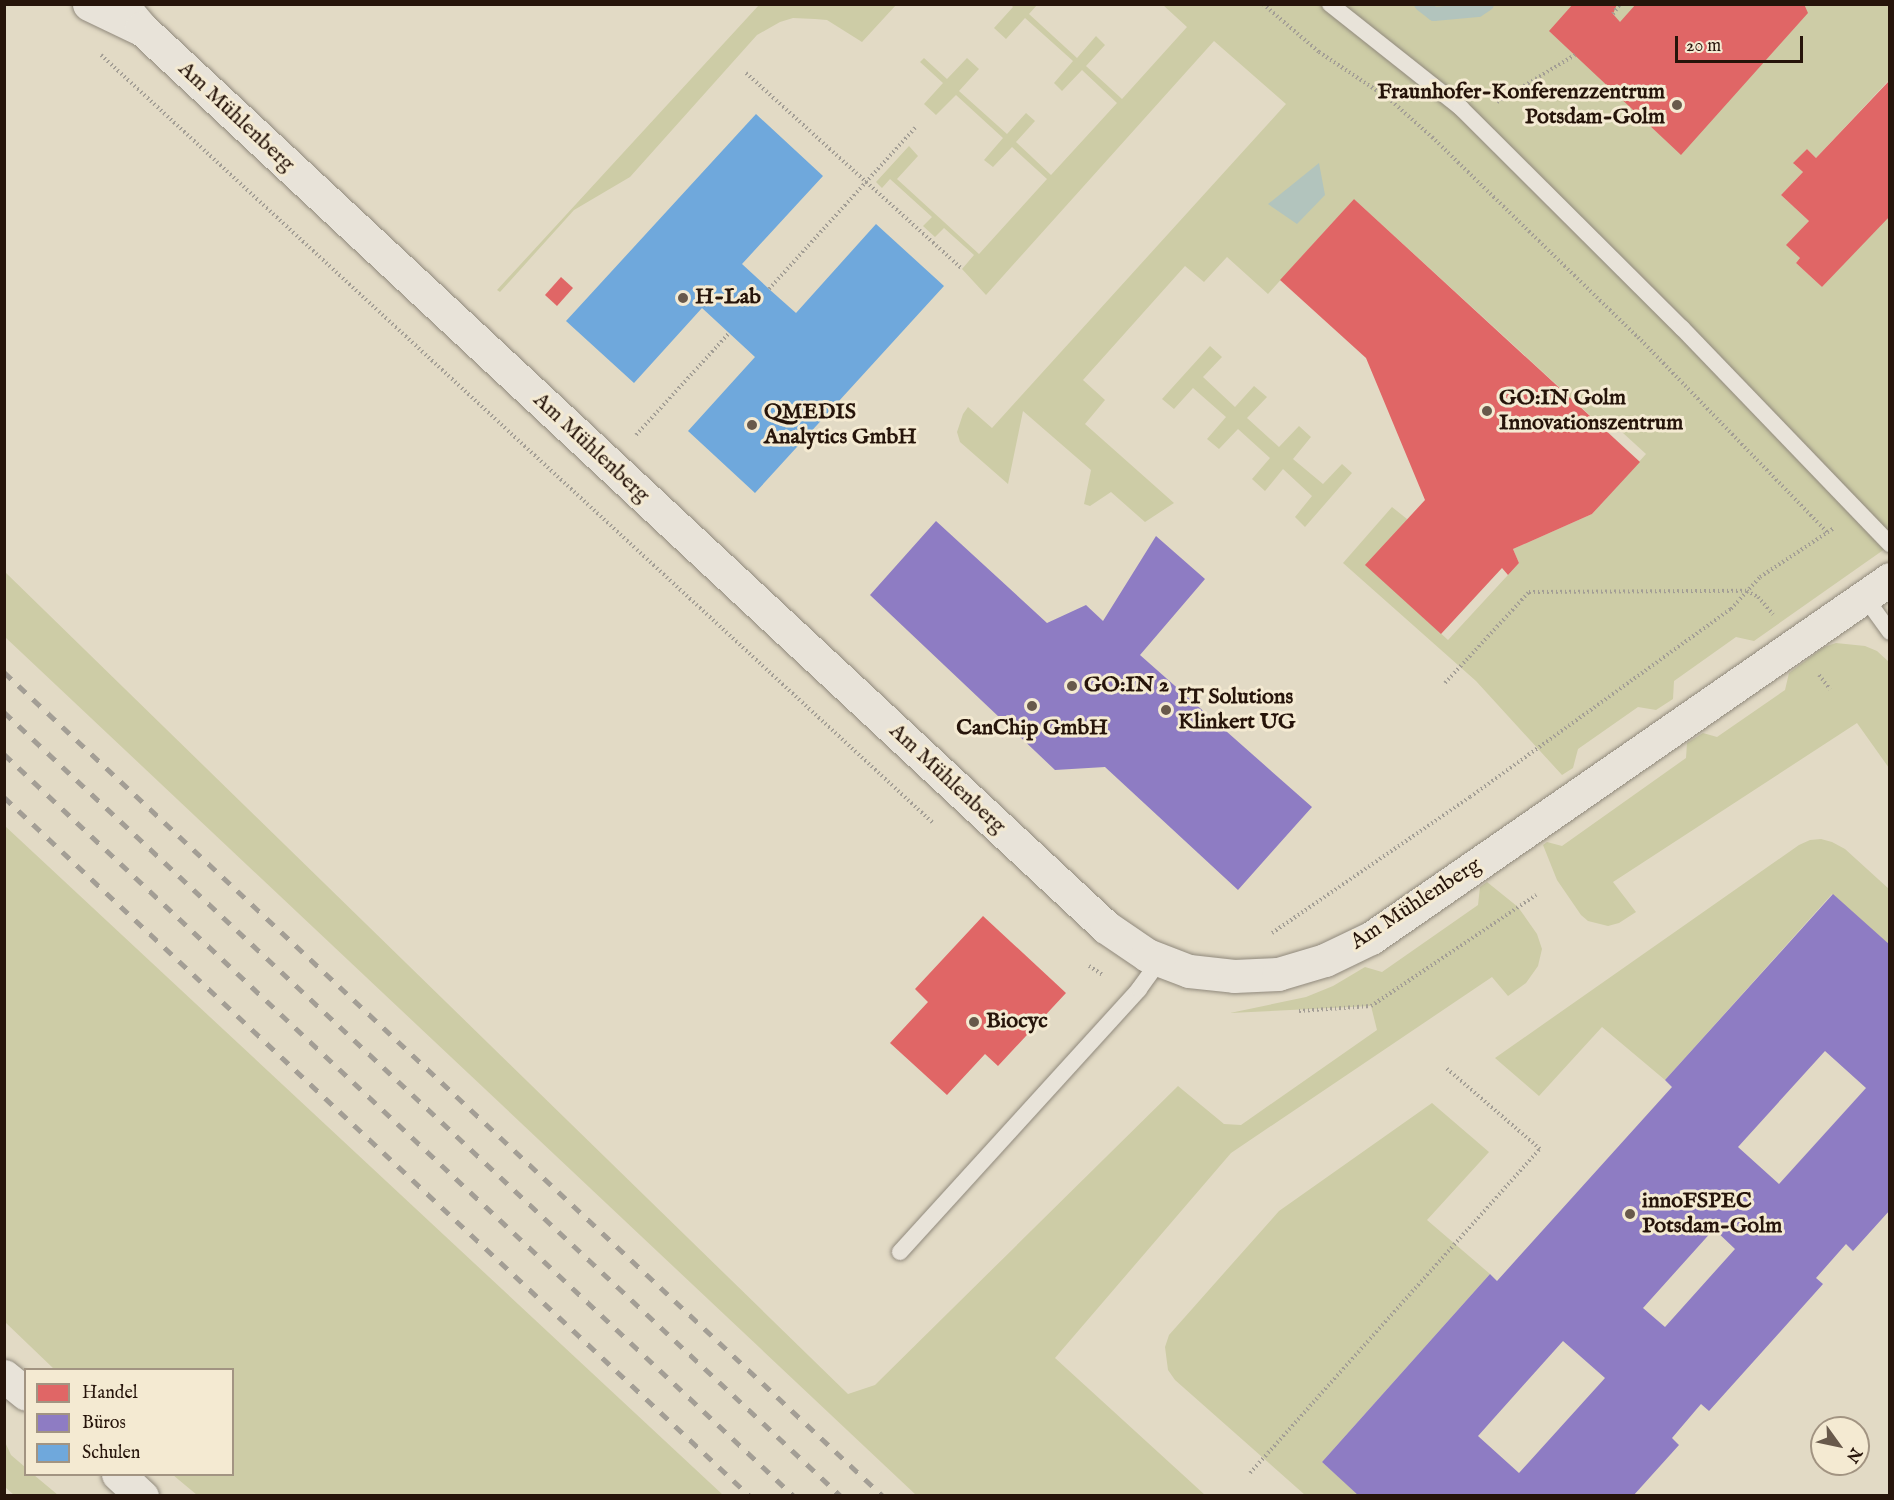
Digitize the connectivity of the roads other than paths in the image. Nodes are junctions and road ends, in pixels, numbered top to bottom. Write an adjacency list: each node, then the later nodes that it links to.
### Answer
1 (89, 4): 3 (street, Am Mühlenberg)
2 (1330, 4): 4 (lane)
3 (131, 16): 7 (street, Am Mühlenberg)
4 (1890, 544)
5 (1877, 587): 6 (lane, Am Mühlenberg); 7 (street, Am Mühlenberg)
6 (1890, 632)
7 (1160, 960): 8 (lane)
8 (900, 1252)
9 (4, 1376): 10 (street)
10 (24, 1392)
11 (120, 1476): 12 (street)
12 (142, 1496)

